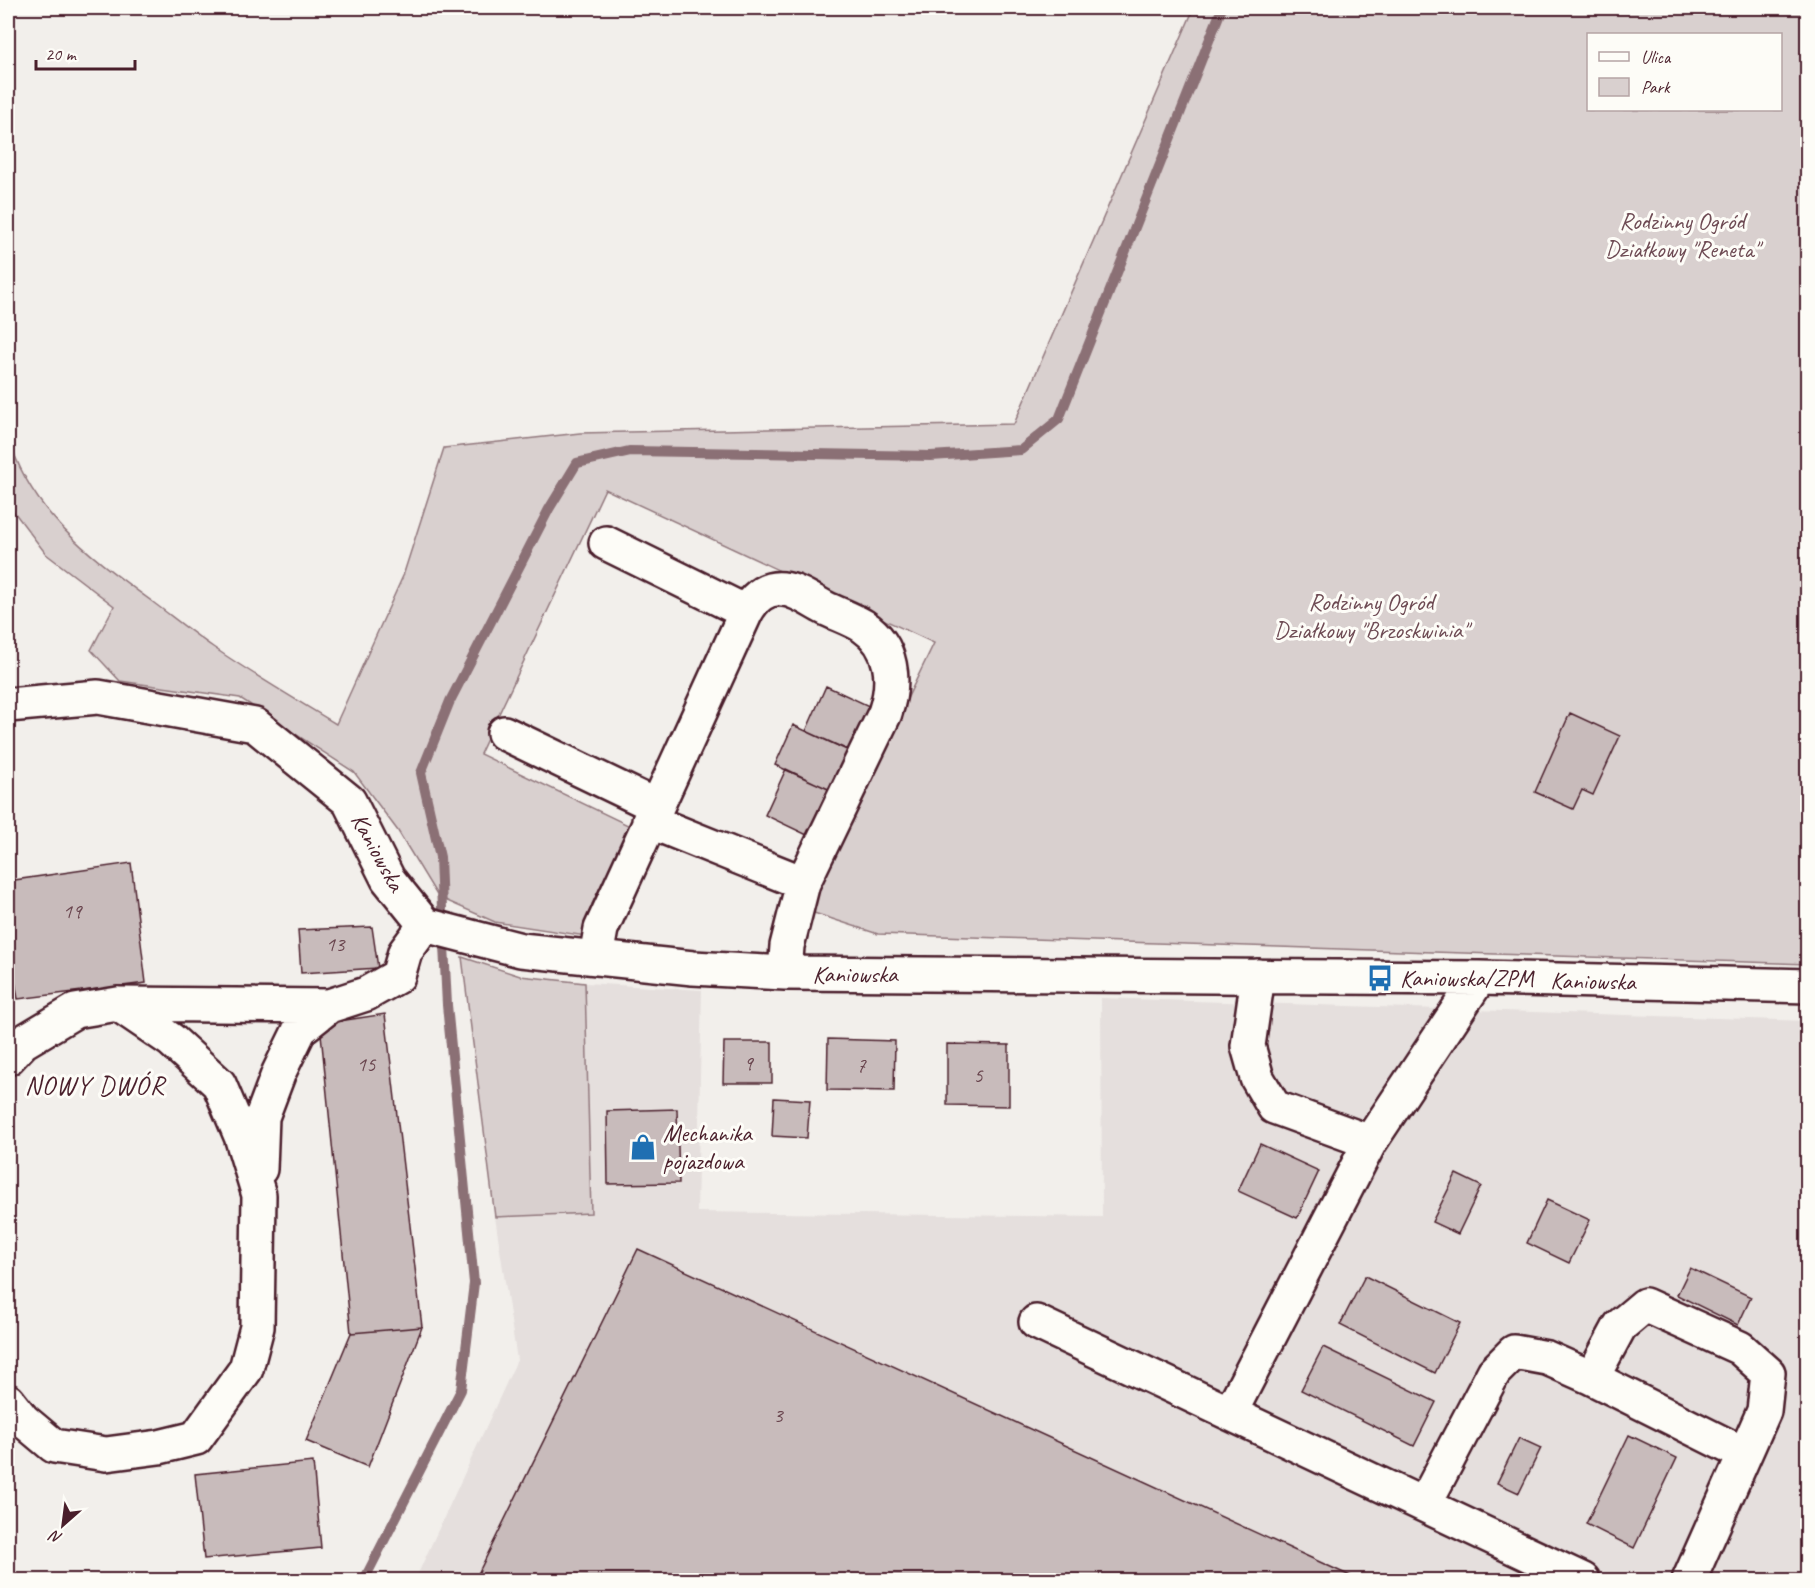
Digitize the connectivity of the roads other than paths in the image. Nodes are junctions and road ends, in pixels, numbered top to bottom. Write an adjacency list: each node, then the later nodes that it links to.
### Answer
1 (606, 543): 2 (street)
2 (746, 612): 5 (street); 6 (street)
3 (8, 705): 7 (street, Kaniowska)
4 (504, 733): 5 (street)
5 (653, 814): 6 (street); 8 (street)
6 (803, 883): 9 (street)
7 (425, 925): 8 (street, Kaniowska); 14 (street)
8 (596, 957): 9 (street, Kaniowska)
9 (785, 973): 10 (street, Kaniowska)
10 (1258, 976): 11 (street, Kaniowska); 16 (street)
11 (1479, 978): 12 (street, Kaniowska); 16 (street)
12 (1808, 986)
13 (118, 1004): 14 (street); 15 (street); 17 (street)
14 (329, 1006): 17 (street)
15 (8, 1058)
16 (1370, 1142): 21 (street)
17 (259, 1195): 20 (street)
18 (1036, 1322): 21 (street)
19 (1592, 1378): 22 (street); 22 (street); 23 (street)
20 (8, 1401)
21 (1230, 1413): 23 (street)
22 (1744, 1454): 25 (street)
23 (1424, 1505): 24 (street)
24 (1583, 1581)
25 (1689, 1581)

